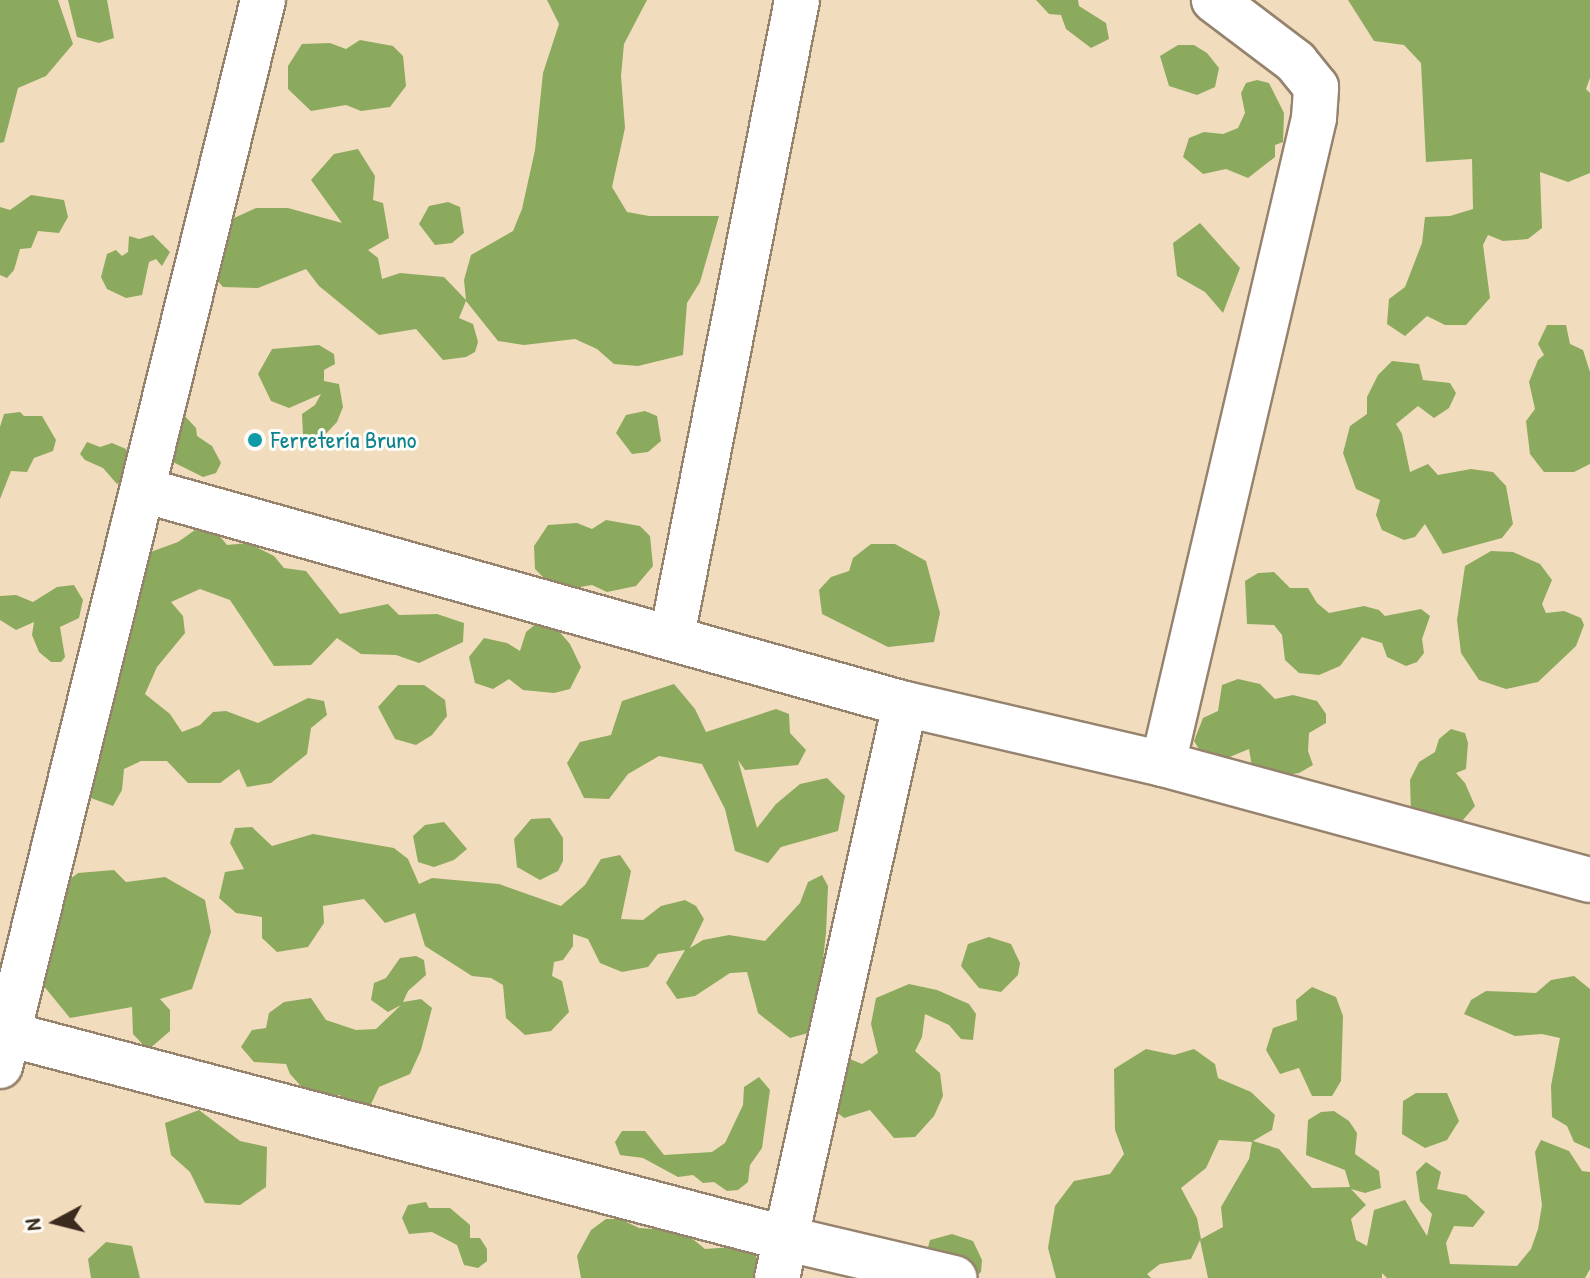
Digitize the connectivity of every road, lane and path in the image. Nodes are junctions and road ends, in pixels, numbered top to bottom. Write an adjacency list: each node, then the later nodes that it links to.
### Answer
1 (263, 0): 4 (street)
2 (797, 0): 5 (street)
3 (1214, 0): 7 (street)
4 (143, 490): 5 (street); 9 (street)
5 (672, 636): 6 (street)
6 (905, 704): 7 (street); 10 (street)
7 (1163, 764): 8 (street)
8 (1590, 880)
9 (4, 1050): 10 (street)
10 (783, 1258): 11 (street)
11 (954, 1278)

